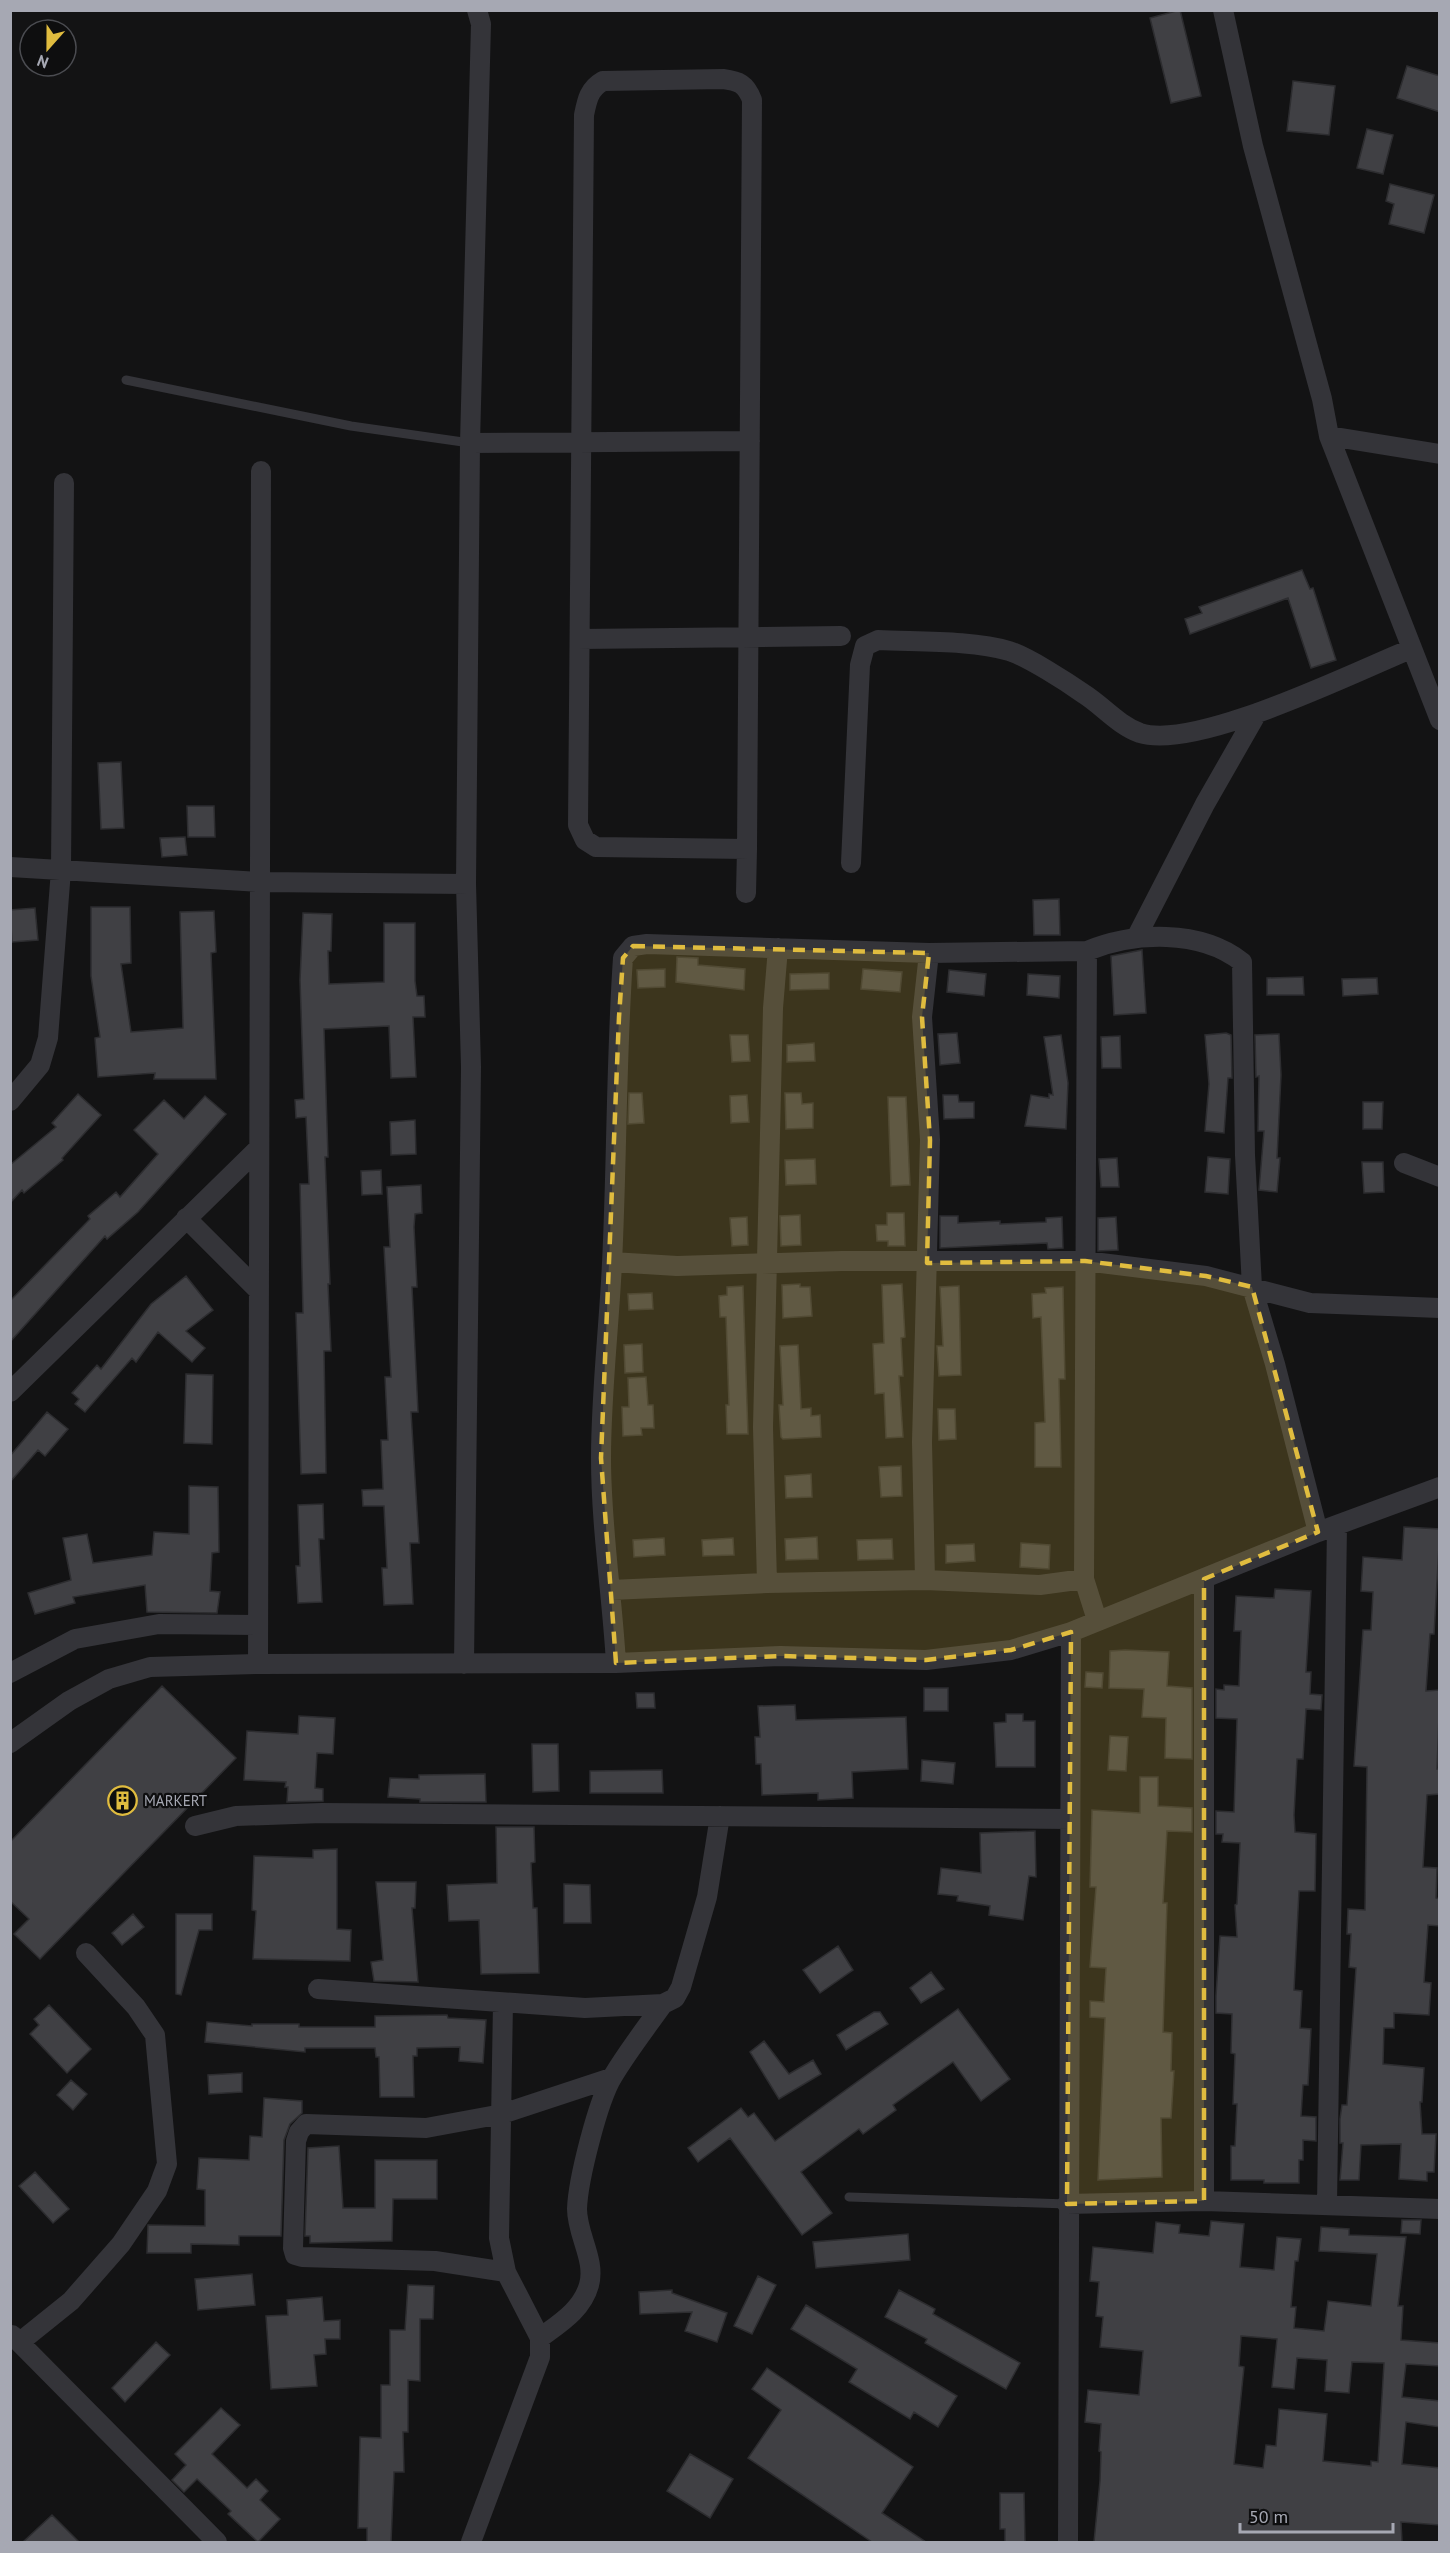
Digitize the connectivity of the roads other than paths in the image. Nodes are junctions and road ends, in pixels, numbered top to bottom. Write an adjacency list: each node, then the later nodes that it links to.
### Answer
1 (477, 10): 7 (street)
2 (1223, 10): 4 (street)
3 (126, 380): 7 (lane)
4 (1329, 436): 8 (street); 14 (street)
5 (750, 441): 6 (street); 6 (street); 12 (street)
6 (581, 442): 7 (street); 13 (street)
7 (470, 443): 22 (street)
8 (1440, 454)
9 (261, 471): 21 (street)
10 (64, 483): 20 (street)
11 (841, 636): 12 (street)
12 (749, 637): 13 (street); 17 (street)
13 (580, 639): 17 (street)
14 (1411, 649): 15 (street); 16 (street)
15 (1257, 713): 18 (street); 24 (street)
16 (1440, 720)
17 (747, 849): 23 (street)
18 (851, 863)
19 (10, 867): 20 (street)
20 (61, 870): 21 (street); 28 (street)
21 (261, 882): 22 (street); 29 (street)
22 (466, 884): 54 (street)
23 (746, 893)
24 (1136, 938): 26 (street); 37 (street)
25 (778, 948): 27 (street); 34 (street); 36 (street)
26 (1087, 951): 27 (street); 33 (street)
27 (929, 953): 35 (street)
28 (10, 1101)
29 (258, 1149): 32 (street); 38 (street)
30 (1404, 1163): 31 (street)
31 (1440, 1177)
32 (186, 1218): 38 (street); 40 (street)
33 (1085, 1261): 35 (street); 37 (street); 44 (street)
34 (612, 1262): 36 (street); 48 (street)
35 (927, 1263): 36 (street); 46 (street)
36 (769, 1264): 47 (street)
37 (1252, 1287): 39 (street); 43 (street)
38 (258, 1290): 50 (street)
39 (1440, 1308)
40 (10, 1392)
41 (1440, 1487): 42 (street)
42 (1337, 1526): 43 (street); 69 (street)
43 (1318, 1532): 45 (street)
44 (1084, 1579): 46 (street); 49 (street)
45 (1204, 1579): 49 (street); 67 (street)
46 (925, 1580): 47 (street)
47 (767, 1583): 48 (street)
48 (611, 1590): 52 (street)
49 (1097, 1620): 51 (street)
50 (256, 1625): 53 (street); 55 (street)
51 (1071, 1632): 52 (street); 58 (street)
52 (616, 1663): 54 (street)
53 (258, 1664): 54 (street); 56 (street)
54 (464, 1664)
55 (10, 1673)
56 (10, 1743)
57 (720, 1816): 58 (street); 59 (street); 63 (street)
58 (1070, 1819): 68 (street)
59 (195, 1826)
60 (86, 1953): 72 (street)
61 (318, 1989): 62 (street)
62 (503, 2003): 63 (street); 65 (street)
63 (663, 2004): 64 (street)
64 (611, 2078): 65 (street); 73 (street)
65 (502, 2114): 71 (street); 71 (street)
66 (849, 2197): 68 (lane)
67 (1204, 2201): 68 (street); 69 (street)
68 (1067, 2204): 76 (street)
69 (1327, 2205): 70 (street)
70 (1440, 2209)
71 (506, 2272): 73 (street)
72 (15, 2338): 74 (street)
73 (540, 2338): 75 (street)
74 (217, 2542)
75 (471, 2542)
76 (1068, 2542)

